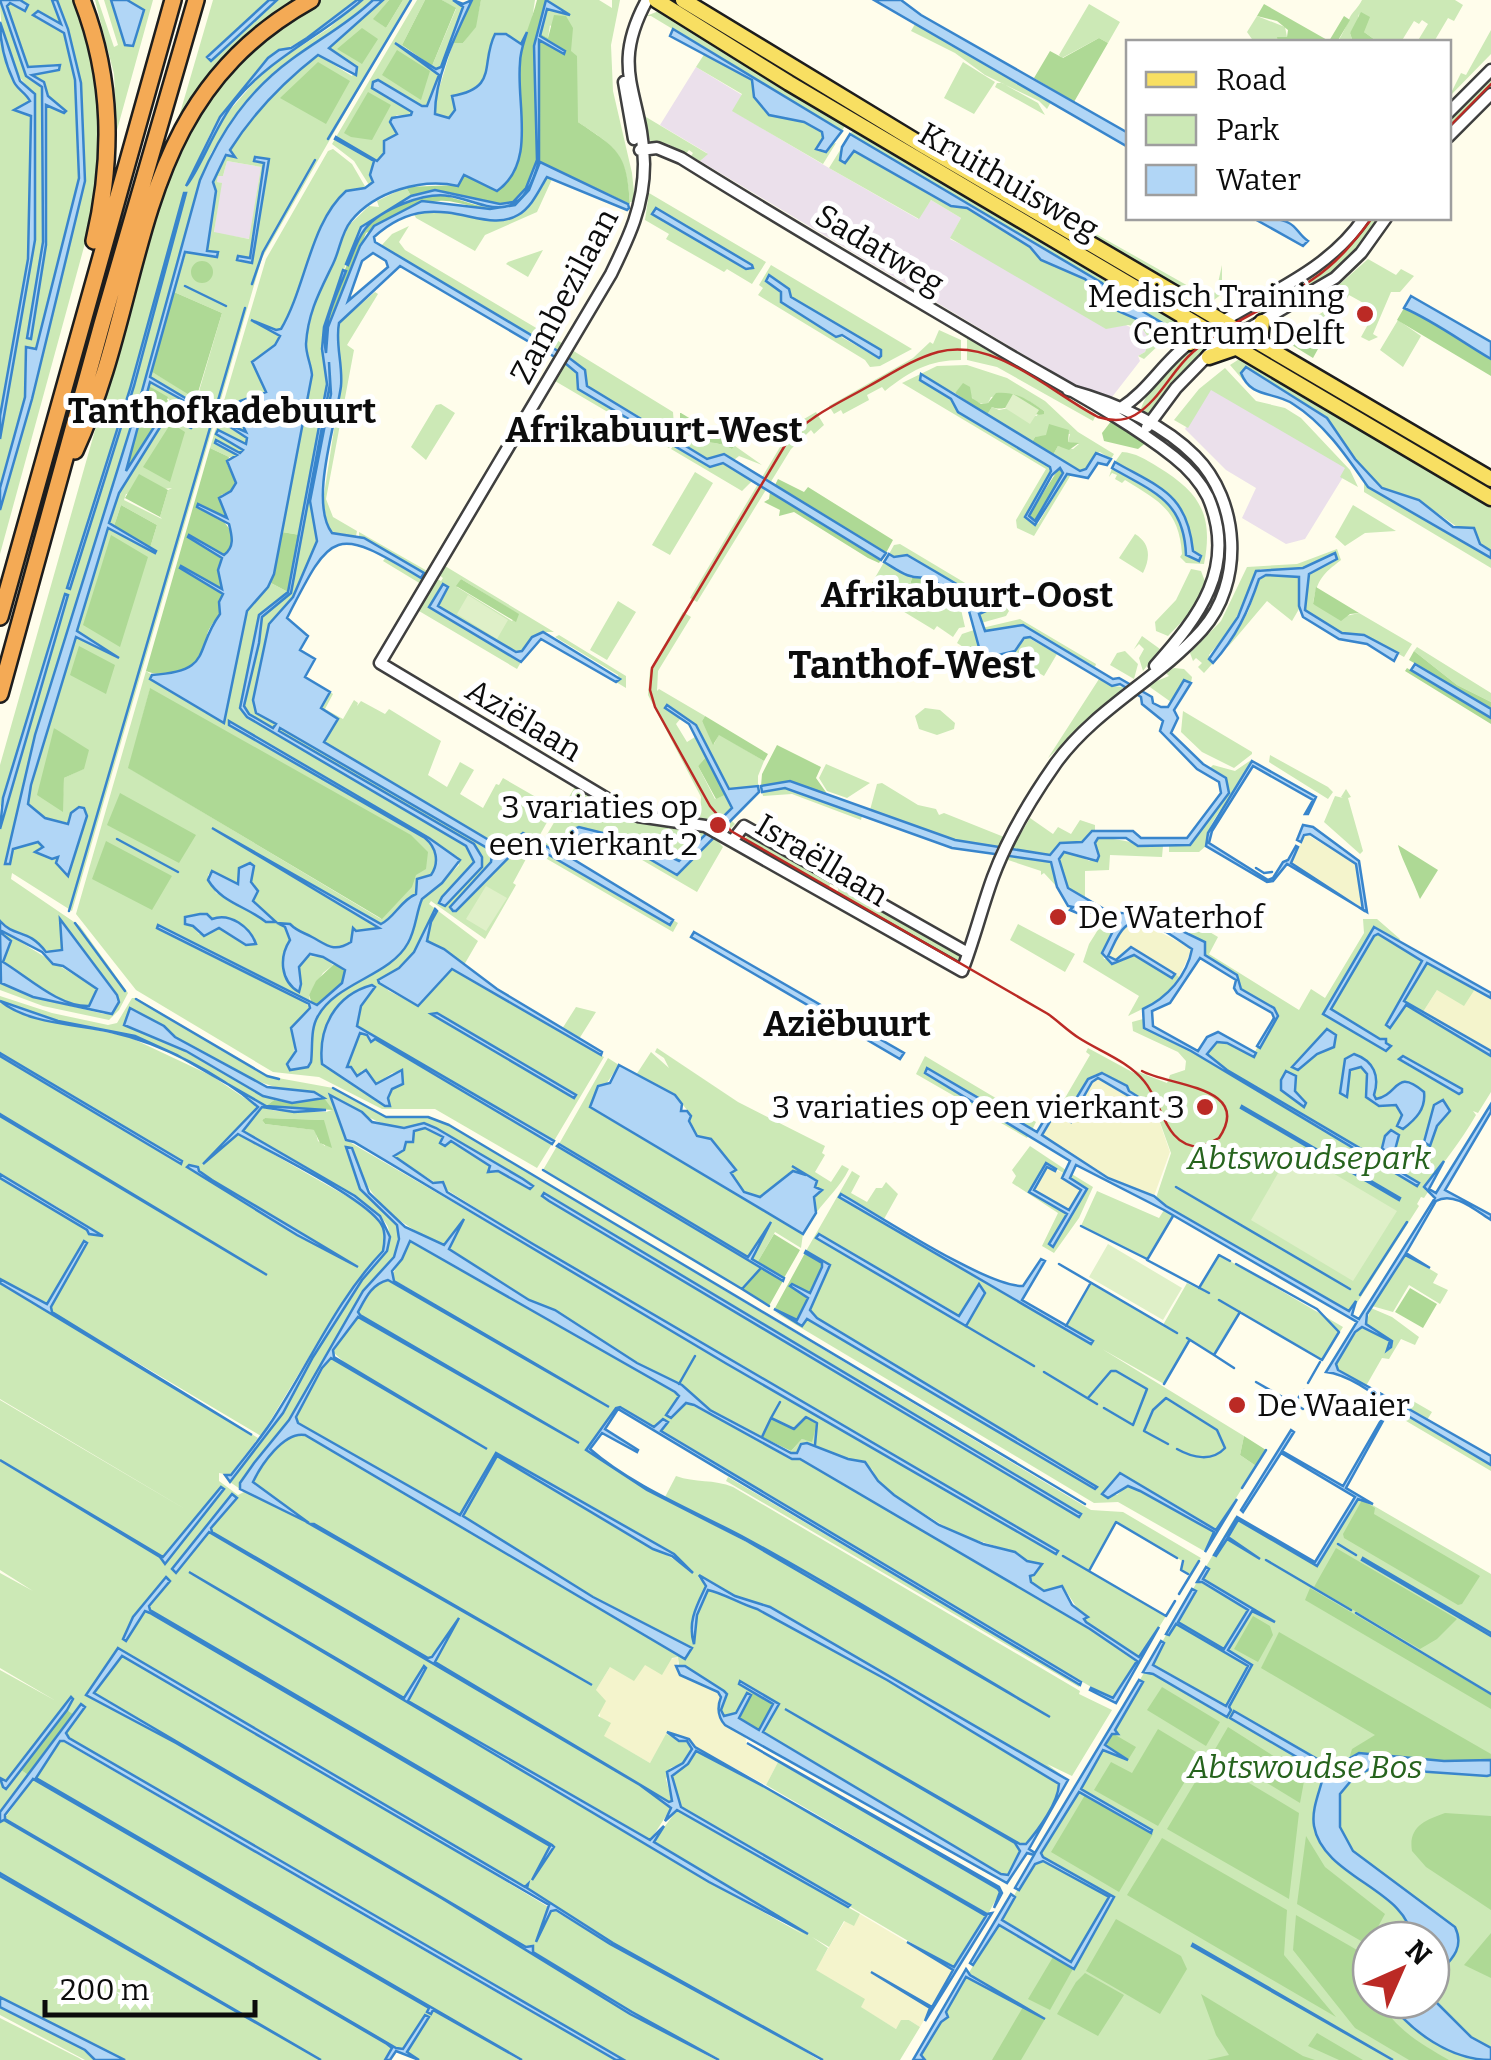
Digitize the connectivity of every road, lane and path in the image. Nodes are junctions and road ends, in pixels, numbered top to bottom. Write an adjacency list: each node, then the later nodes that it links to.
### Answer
1 (82, 0): 25 (highway)
2 (172, 0): 25 (highway)
3 (196, 0): 35 (highway)
4 (311, 0): 35 (highway)
5 (639, 0): 13 (street)
6 (647, 0): 13 (street)
7 (656, 0): 16 (main road, Kruithuisweg)
8 (683, 0): 17 (main road, Kruithuisweg)
9 (1491, 70): 11 (street)
10 (1491, 94): 12 (street)
11 (1451, 110)
12 (1451, 134)
13 (641, 152): 26 (street, Sadatweg); 37 (street, Zambezilaan)
14 (1362, 220): 17 (street)
15 (1385, 220): 18 (street)
16 (1183, 315): 19 (main road, Kruithuisweg); 21 (main road)
17 (1223, 320): 19 (street); 20 (main road, Kruithuisweg)
18 (1262, 322): 20 (street); 22 (main road)
19 (1208, 330): 21 (street); 23 (main road, Kruithuisweg)
20 (1242, 332): 22 (main road, Kruithuisweg); 23 (street)
21 (1190, 342): 27 (street)
22 (1260, 342): 34 (main road, Kruithuisweg)
23 (1232, 344): 24 (main road); 36 (main road, Kruithuisweg)
24 (1209, 357): 29 (street)
25 (69, 368): 38 (highway)
26 (1068, 390): 28 (street, Sadatweg); 32 (street, Sadatweg)
27 (1138, 398): 28 (street); 30 (street)
28 (1121, 408): 30 (street, Sadatweg)
29 (1156, 414): 31 (street); 33 (street)
30 (1134, 416): 31 (street, Sadatweg); 32 (street)
31 (1149, 425): 32 (street); 33 (street, Sadatweg)
32 (1138, 433): 39 (street, Sadatweg)
33 (1164, 433): 39 (street, Sadatweg)
34 (1491, 479)
35 (54, 495): 40 (highway)
36 (1491, 498)
37 (428, 584): 41 (street, Aziëlaan)
38 (0, 616)
39 (1140, 683): 42 (street)
40 (0, 694)
41 (732, 841): 42 (street, Israëllaan); 42 (street, Israëllaan)
42 (968, 953)

